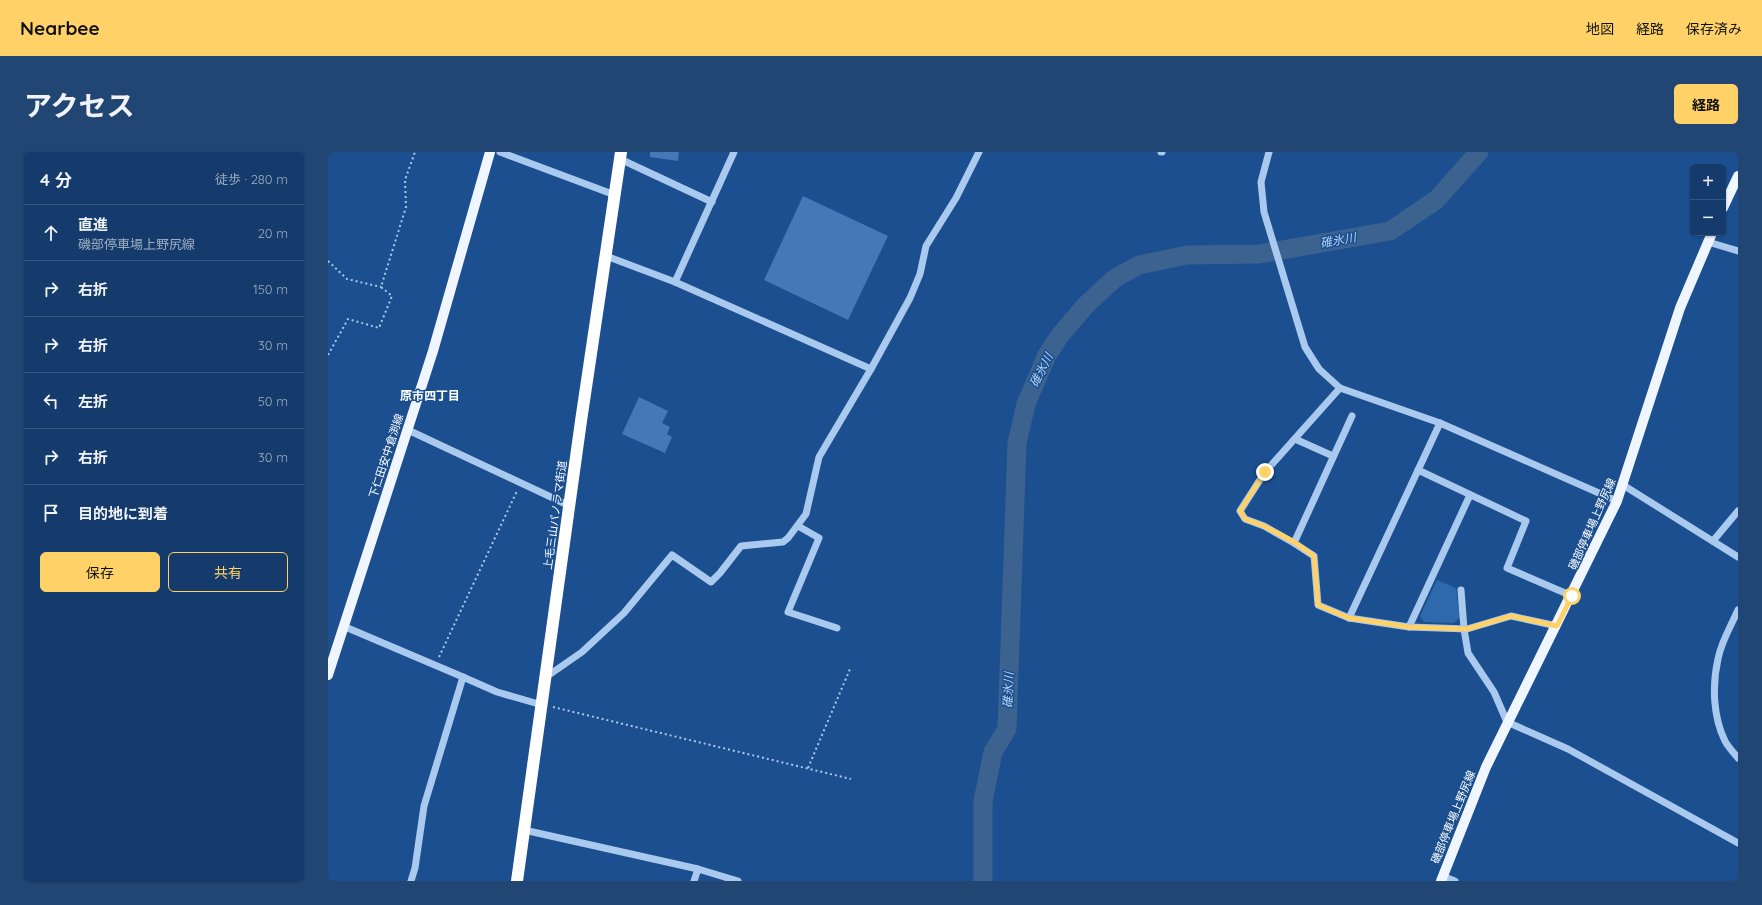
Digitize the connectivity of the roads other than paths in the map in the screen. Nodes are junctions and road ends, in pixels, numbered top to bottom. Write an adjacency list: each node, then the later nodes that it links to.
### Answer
1 (490, 152): 19 (main road, 下仁田安中倉渕線)
2 (500, 152): 8 (street)
3 (734, 152): 9 (street)
4 (978, 152): 15 (street)
5 (1269, 152): 16 (street)
6 (621, 155): 8 (highway, 上毛三山パノラマ街道); 9 (street)
7 (1738, 176): 10 (main road)
8 (615, 195): 13 (highway, 上毛三山パノラマ街道)
9 (712, 202): 14 (street)
10 (1726, 202)
11 (1710, 237): 12 (street); 23 (main road, 磯部停車場上野尻線)
12 (1738, 251)
13 (606, 256): 14 (street); 26 (highway, 上毛三山パノラマ街道)
14 (675, 282): 15 (street)
15 (871, 369): 28 (street)
16 (1340, 388): 18 (street); 20 (street)
17 (1352, 416): 21 (street)
18 (1440, 423): 22 (street); 25 (street)
19 (408, 430): 26 (street); 36 (main road, 下仁田安中倉渕線)
20 (1295, 439): 21 (street); 30 (street)
21 (1333, 456): 30 (street)
22 (1418, 470): 24 (street); 35 (street)
23 (1623, 485): 25 (main road, 磯部停車場上野尻線); 29 (street)
24 (1470, 495): 33 (street); 38 (street)
25 (1617, 501): 33 (main road, 磯部停車場上野尻線)
26 (570, 506): 43 (highway, 上毛三山パノラマ街道)
27 (1738, 510): 29 (street)
28 (798, 526): 39 (street); 43 (street)
29 (1713, 541): 31 (street)
30 (1294, 542): 35 (street)
31 (1738, 557)
32 (1461, 590): 40 (street)
33 (1572, 596): 37 (main road, 磯部停車場上野尻線)
34 (1738, 610): 46 (street)
35 (1349, 618): 38 (street)
36 (343, 626): 41 (main road, 下仁田安中倉渕線); 42 (street)
37 (1557, 626): 40 (street); 45 (main road, 磯部停車場上野尻線)
38 (1409, 627): 40 (street)
39 (837, 628)
40 (1465, 629): 45 (street)
41 (328, 675)
42 (463, 677): 44 (street); 51 (street)
43 (546, 678): 44 (highway, 上毛三山パノラマ街道)
44 (542, 705): 47 (highway, 上毛三山パノラマ街道)
45 (1508, 722): 48 (street); 50 (main road, 磯部停車場上野尻線)
46 (1738, 758)
47 (524, 830): 49 (street); 52 (highway, 上毛三山パノラマ街道)
48 (1738, 843)
49 (698, 869): 53 (street); 54 (street)
50 (1442, 878): 55 (street)
51 (411, 881)
52 (517, 881)
53 (694, 881)
54 (738, 881)
55 (1455, 881)

